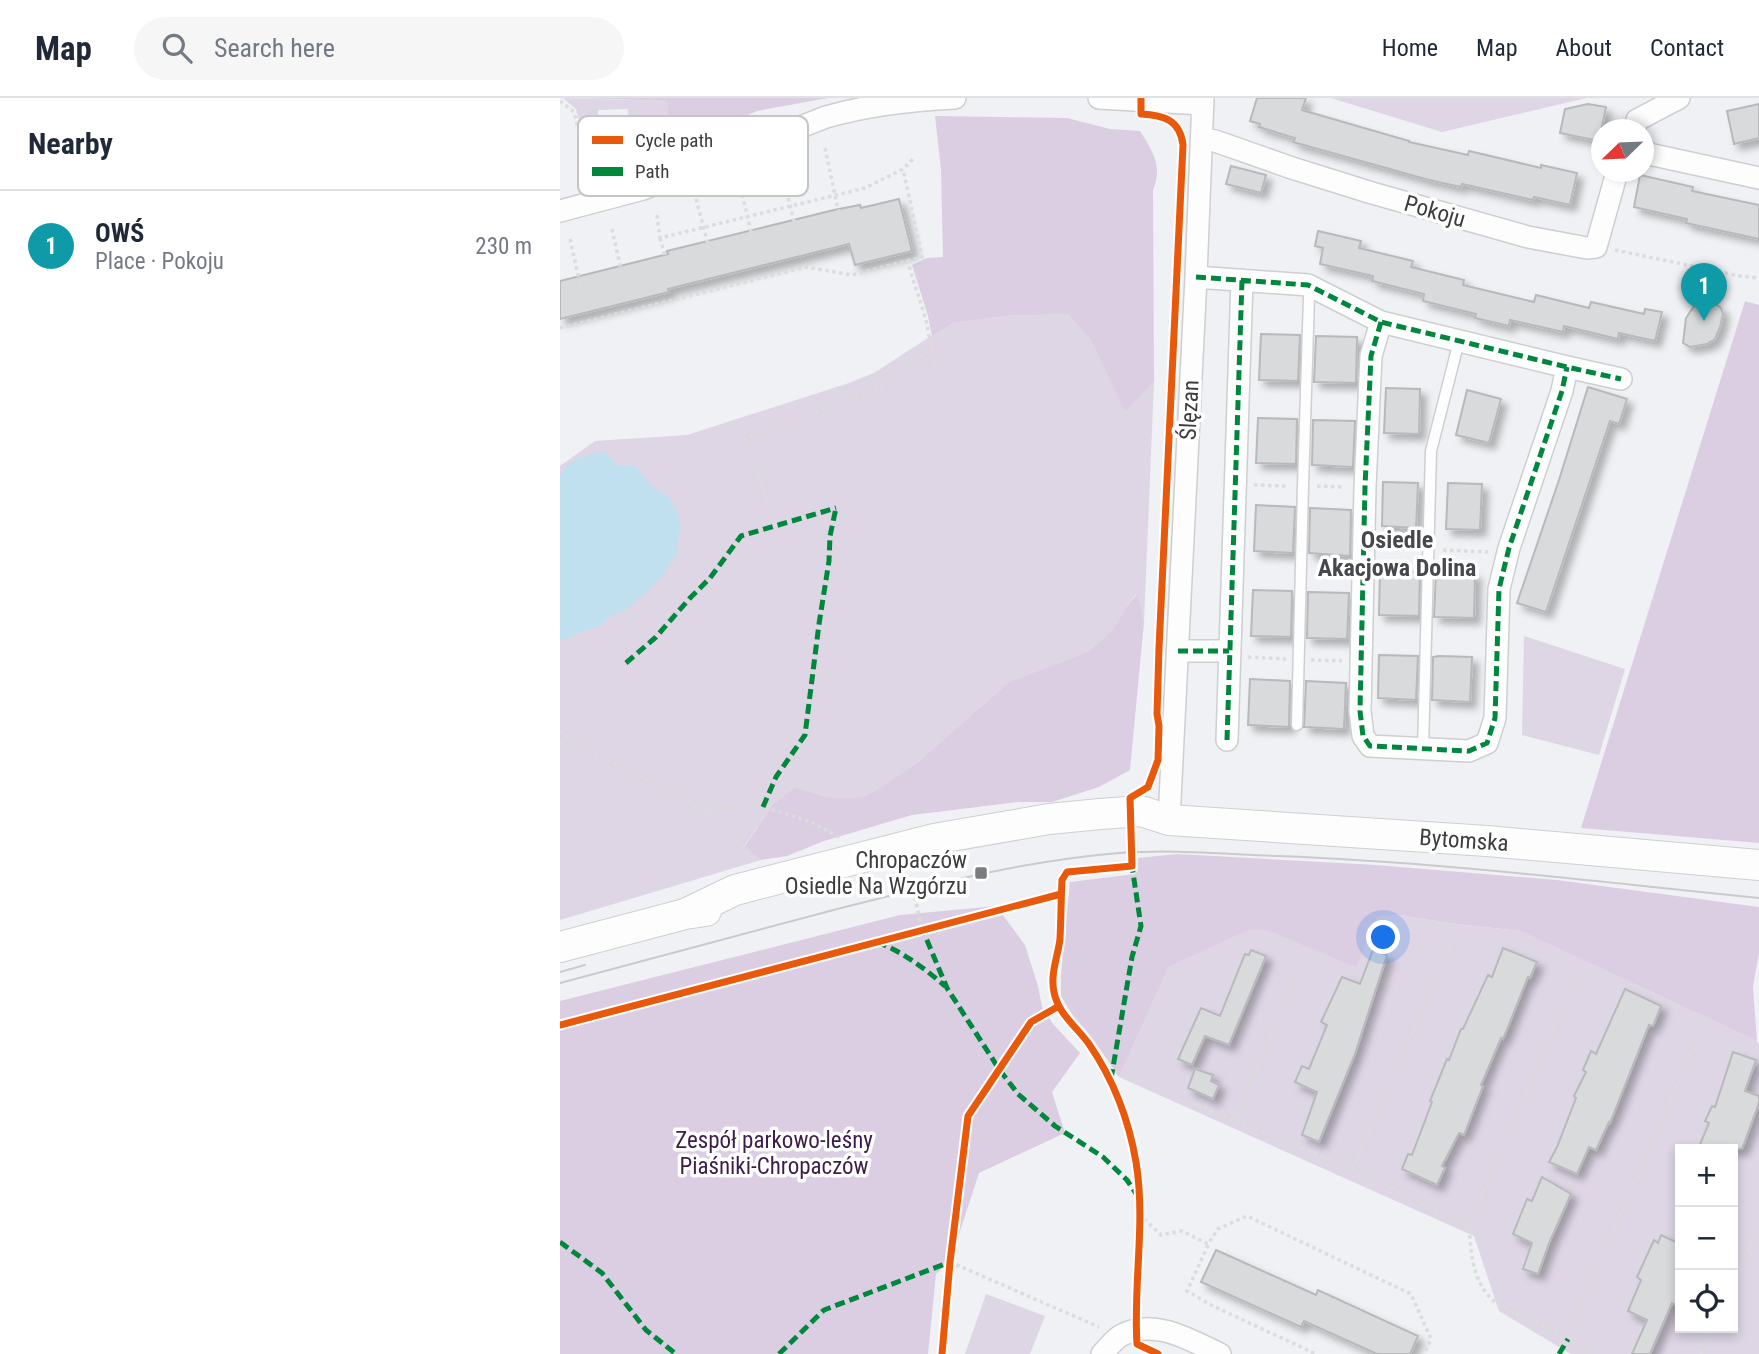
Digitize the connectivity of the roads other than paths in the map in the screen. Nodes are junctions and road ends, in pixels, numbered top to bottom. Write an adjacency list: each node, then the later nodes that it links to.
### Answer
1 (955, 98): 6 (street)
2 (1099, 98): 4 (street, Ślęzan)
3 (1679, 98): 5 (street)
4 (1203, 101): 7 (street, Ślęzan)
5 (1639, 119)
6 (808, 124)
7 (1202, 139): 10 (street, Pokoju); 13 (street, Ślęzan)
8 (1654, 155): 9 (street)
9 (1759, 178)
10 (1614, 182)
11 (617, 196): 12 (street)
12 (560, 211)
13 (1196, 277): 14 (street); 21 (street, Ślęzan)
14 (1242, 280): 15 (street); 20 (street)
15 (1312, 288): 16 (street); 22 (lane)
16 (1381, 321): 17 (street); 24 (street)
17 (1459, 341): 18 (street); 24 (lane)
18 (1567, 368): 19 (street); 24 (street)
19 (1621, 379)
20 (1229, 651): 21 (street); 23 (street)
21 (1178, 652): 25 (street, Ślęzan)
22 (1297, 725)
23 (1227, 740)
24 (1423, 749)
25 (1170, 820): 26 (main road, Bytomska); 27 (main road, Bytomska)
26 (1759, 865)
27 (560, 947)
28 (1102, 1354): 29 (street)
29 (1220, 1354)

